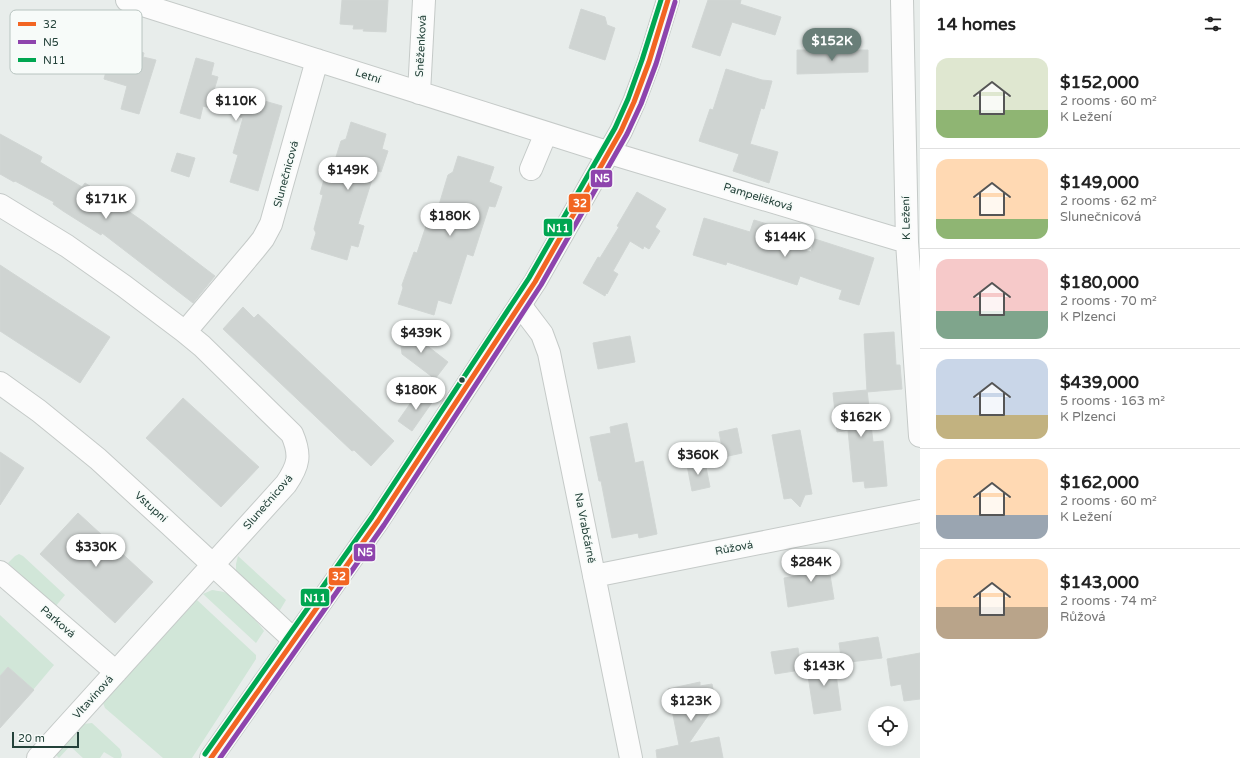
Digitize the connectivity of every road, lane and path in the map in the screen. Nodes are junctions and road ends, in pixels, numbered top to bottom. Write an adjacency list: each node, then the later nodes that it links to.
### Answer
1 (127, 0): 5 (street, Letní)
2 (424, 0): 6 (street, Sněženková)
3 (668, 0): 8 (street)
4 (902, 0): 11 (street, K Ležení)
5 (317, 60): 6 (street, Letní); 13 (street, Slunečnicová)
6 (419, 93): 7 (street, Letní)
7 (546, 133): 8 (street, Letní); 9 (street)
8 (610, 153): 11 (street, Pampelišková); 12 (street)
9 (531, 169)
10 (0, 205): 13 (street, Slunečnicová)
11 (907, 242): 15 (street, K Ležení)
12 (520, 305): 19 (street, Na Vrabčárně); 20 (street)
13 (185, 332): 17 (street, Slunečnicová)
14 (0, 383): 17 (street, Vstupní)
15 (920, 436)
16 (920, 511): 19 (street, Růžová)
17 (213, 565): 20 (street, Vstupní); 21 (street, Slunečnicová)
18 (0, 572): 21 (street, Parková)
19 (594, 576): 24 (street, Na Vrabčárně)
20 (294, 640): 23 (street)
21 (116, 672): 22 (street, Vltavínová)
22 (38, 758)
23 (211, 758)
24 (631, 758)

